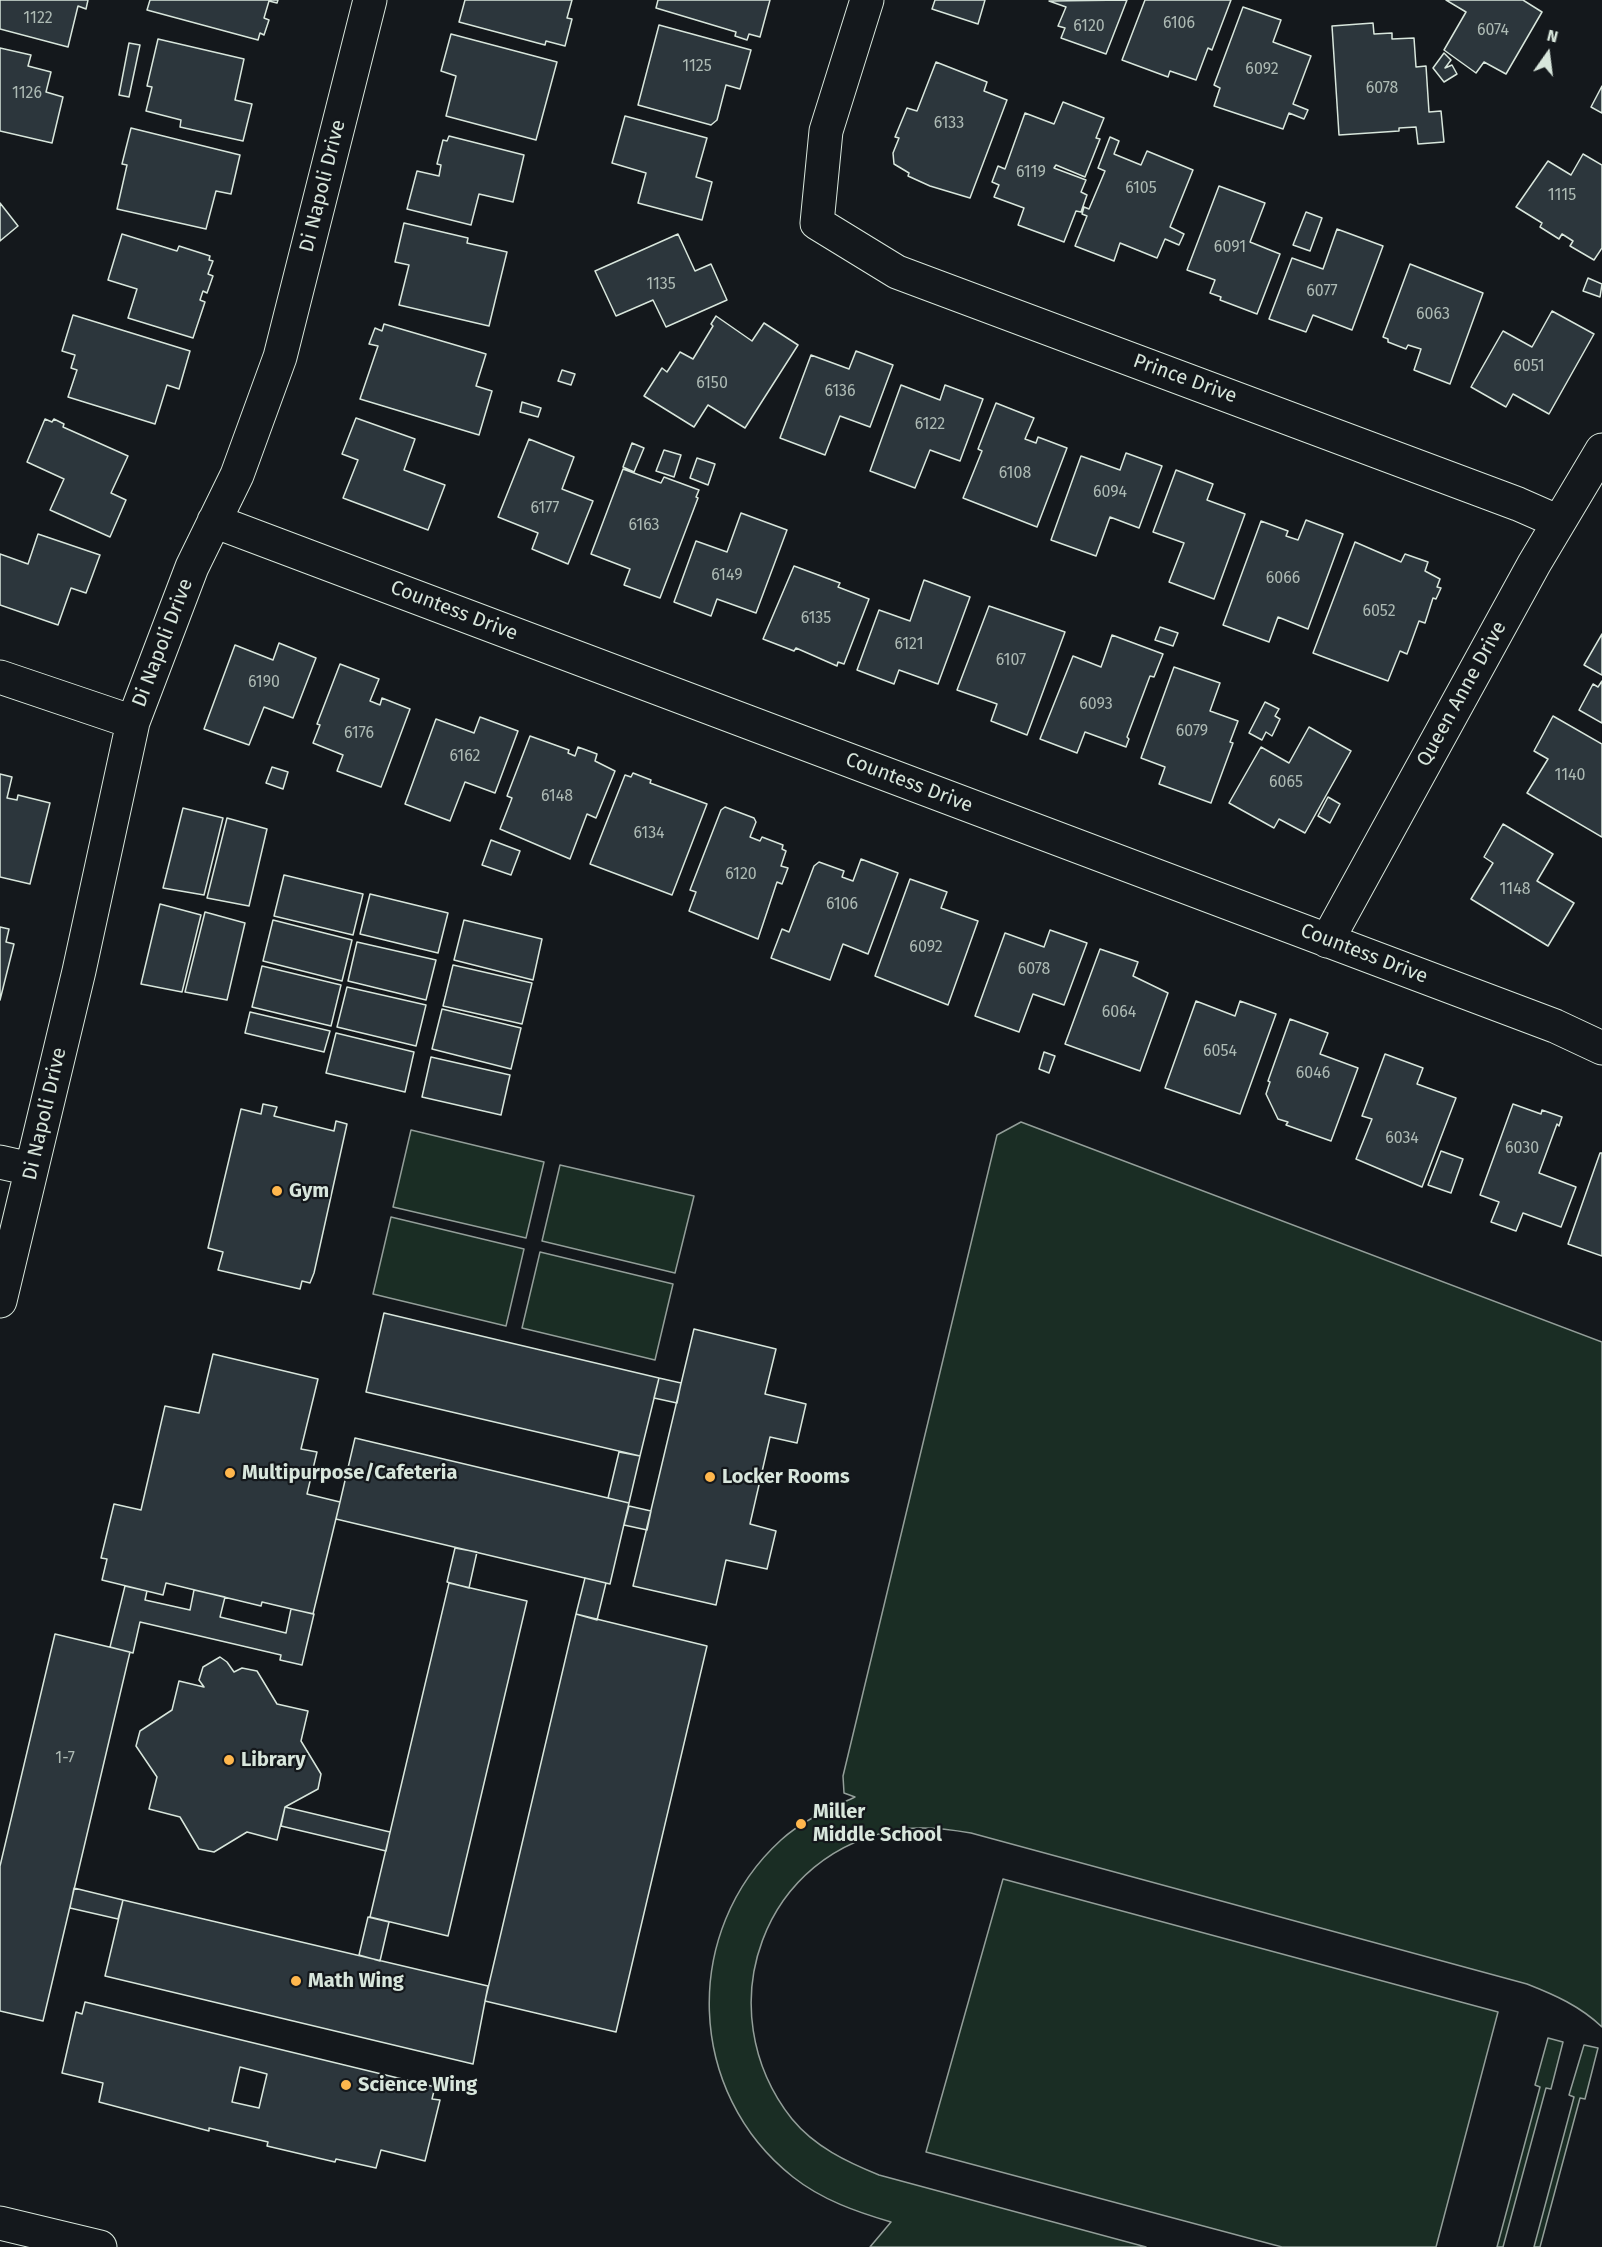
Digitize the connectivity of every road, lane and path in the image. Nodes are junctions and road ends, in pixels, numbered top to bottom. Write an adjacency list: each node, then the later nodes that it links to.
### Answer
1 (370, 0): 4 (street, Di Napoli Drive)
2 (867, 0): 5 (street, Prince Drive)
3 (1602, 450): 5 (street, Queen Anne Drive)
4 (214, 521): 7 (street, Di Napoli Drive); 8 (street, Countess Drive)
5 (1559, 522): 8 (street, Queen Anne Drive)
6 (0, 676): 7 (street)
7 (133, 722): 11 (street, Di Napoli Drive)
8 (1327, 941): 9 (street, Countess Drive)
9 (1602, 1048)
10 (0, 1162): 11 (street)
11 (32, 1169): 12 (street, Di Napoli Drive)
12 (0, 1301)
13 (0, 2223): 14 (street)
14 (100, 2247)

